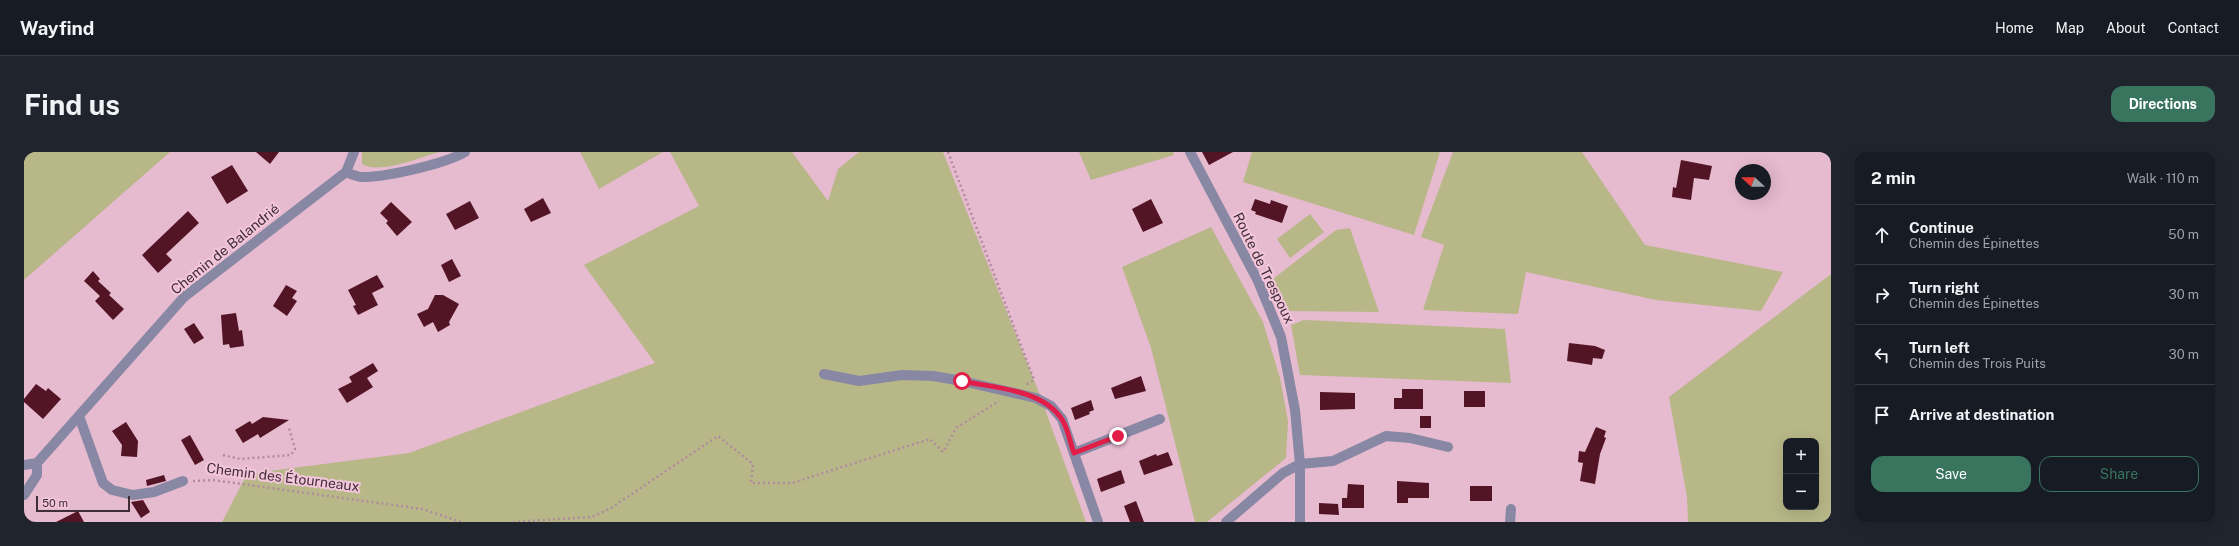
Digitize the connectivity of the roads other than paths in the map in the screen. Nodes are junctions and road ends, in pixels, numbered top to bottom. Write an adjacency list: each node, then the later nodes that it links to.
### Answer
1 (354, 152): 4 (street)
2 (465, 152): 4 (street)
3 (1190, 152): 11 (street, Route de Trespoux)
4 (346, 172): 6 (street, Chemin de Balandrié)
5 (824, 374): 9 (street)
6 (79, 416): 10 (street, Chemin de Balandrié); 13 (street)
7 (1160, 419): 9 (street)
8 (1448, 447): 11 (street)
9 (1074, 453): 16 (street)
10 (37, 463): 12 (street); 14 (street)
11 (1300, 464): 17 (street); 18 (street, Route de Trespoux)
12 (24, 465)
13 (183, 481)
14 (24, 495)
15 (1511, 508): 19 (street)
16 (1098, 522)
17 (1226, 522)
18 (1300, 522)
19 (1510, 522)

